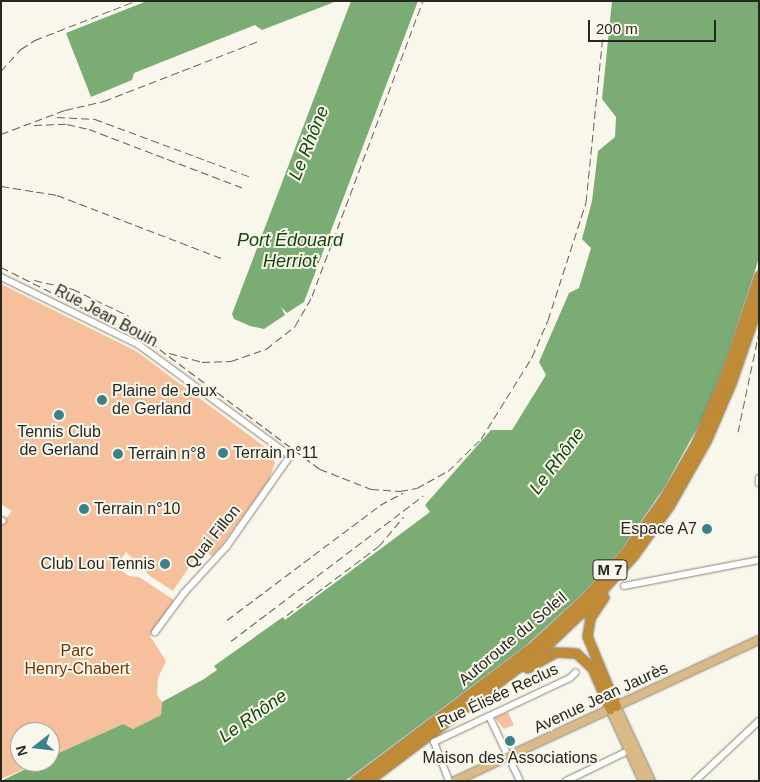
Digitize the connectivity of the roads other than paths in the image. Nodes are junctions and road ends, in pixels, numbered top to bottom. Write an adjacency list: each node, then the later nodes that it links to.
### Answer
1 (759, 275): 17 (highway, Autoroute du Soleil / M 7)
2 (1, 277): 4 (street, Rue Jean Bouin)
3 (759, 302): 5 (highway, Autoroute du Soleil / M 7)
4 (290, 456): 8 (street, Quai Fillon)
5 (633, 556): 11 (highway, Autoroute du Soleil / M 7); 12 (highway)
6 (759, 560): 7 (street)
7 (624, 586)
8 (155, 632)
9 (759, 640): 12 (main road, Avenue Jean Jaurès)
10 (576, 672): 13 (street, Rue Élisée Reclus)
11 (478, 698): 12 (highway); 18 (highway, Autoroute du Soleil / M 7)
12 (613, 707): 15 (main road); 16 (main road, Avenue Jean Jaurès)
13 (489, 716): 16 (street); 19 (street, Rue Élisée Reclus)
14 (759, 721): 25 (street)
15 (632, 749): 22 (street); 23 (main road); 24 (main road)
16 (508, 756): 20 (main road, Avenue Jean Jaurès); 21 (street)
17 (354, 781)
18 (368, 781)
19 (449, 781)
20 (455, 781)
21 (520, 781)
22 (566, 781)
23 (643, 781)
24 (651, 781)
25 (695, 781)

